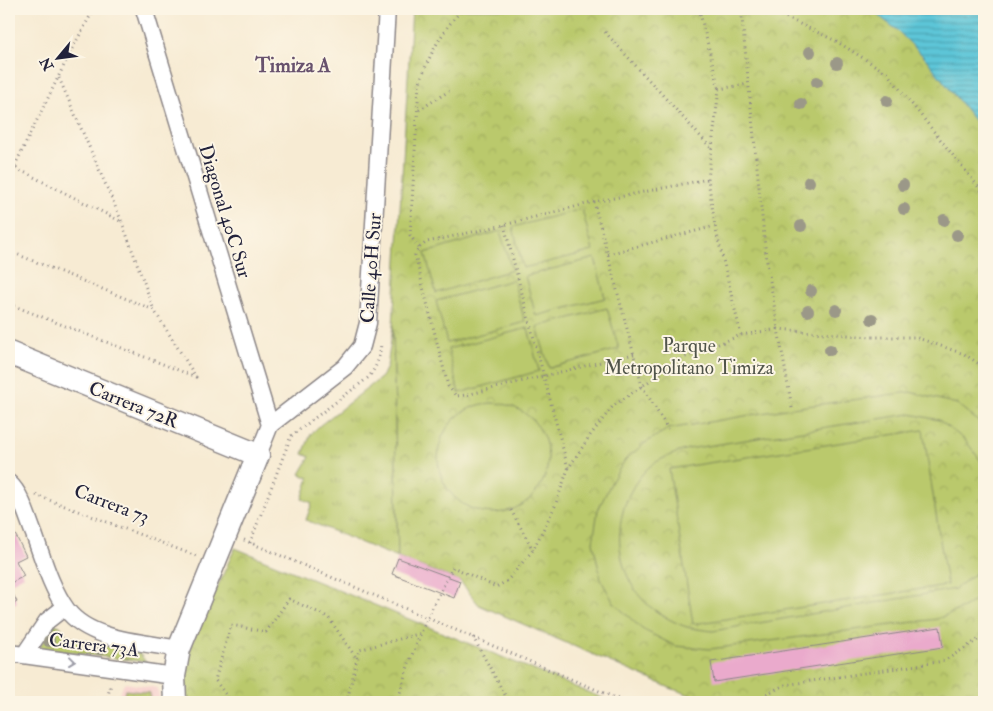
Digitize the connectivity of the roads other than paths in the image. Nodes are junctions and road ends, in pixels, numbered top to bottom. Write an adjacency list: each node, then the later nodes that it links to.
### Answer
1 (144, 9): 4 (street, Diagonal 40C Sur)
2 (387, 9): 4 (street, Calle 40H Sur)
3 (9, 353): 5 (street, Carrera 72R)
4 (270, 425): 5 (street)
5 (258, 455): 8 (street)
6 (10, 484): 7 (street, Carrera 73A)
7 (65, 607): 8 (street, Carrera 73A); 9 (street)
8 (180, 649): 10 (street)
9 (16, 654): 10 (street, Carrera 73A, one-way to 10)
10 (174, 676): 11 (street)
11 (175, 702)

